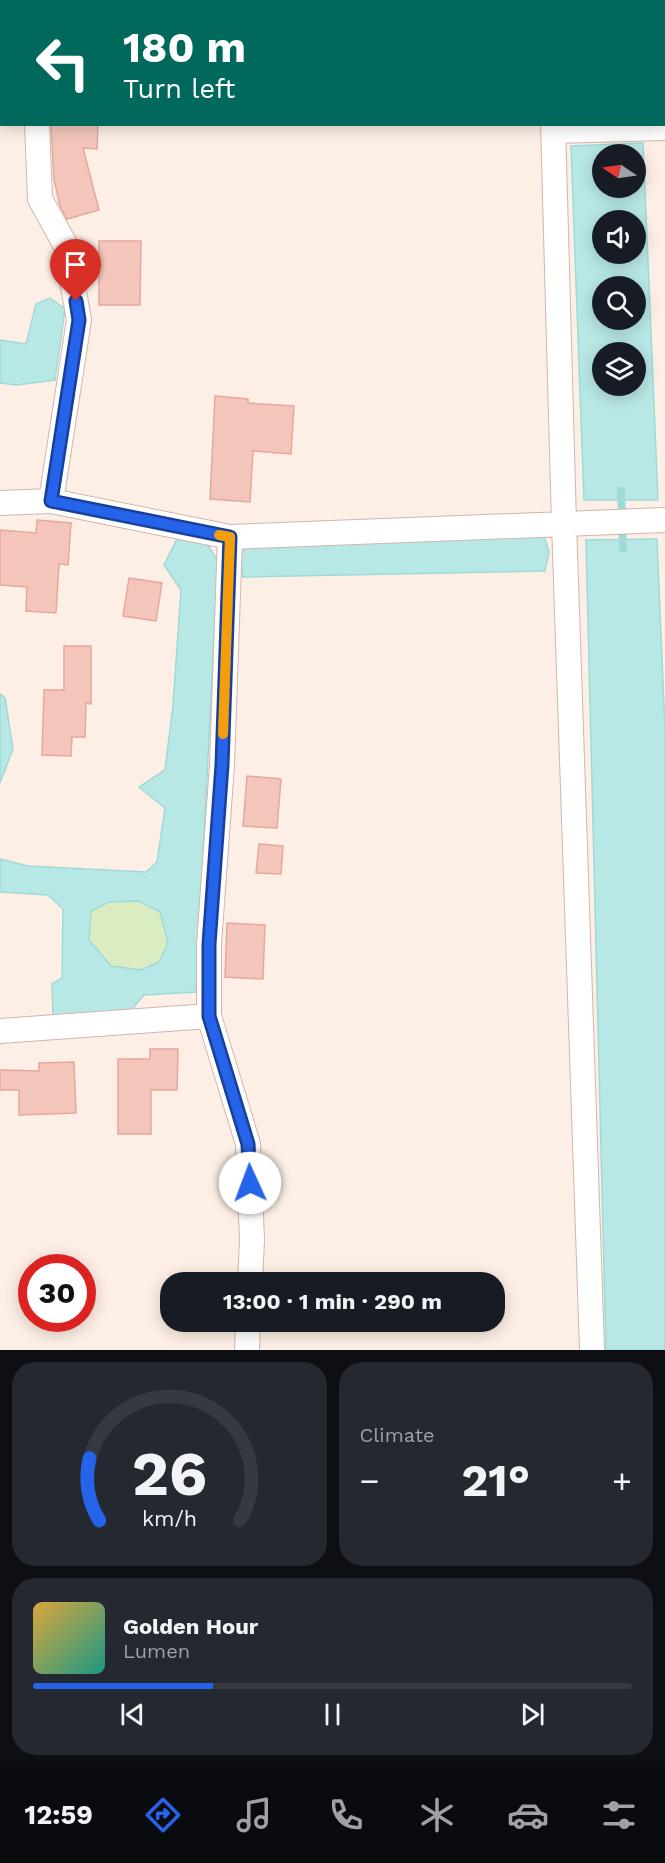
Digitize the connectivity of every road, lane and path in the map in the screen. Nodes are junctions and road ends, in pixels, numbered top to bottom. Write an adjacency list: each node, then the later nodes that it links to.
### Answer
1 (37, 126): 4 (street)
2 (554, 128): 3 (street); 7 (street)
3 (665, 128)
4 (51, 501): 5 (street); 8 (street)
5 (0, 503)
6 (665, 520): 7 (street)
7 (564, 524): 8 (street); 14 (street)
8 (230, 537): 9 (street)
9 (209, 1016): 10 (street); 11 (street)
10 (0, 1032)
11 (250, 1272)
12 (248, 1332): 13 (street)
13 (247, 1350)
14 (592, 1350)

